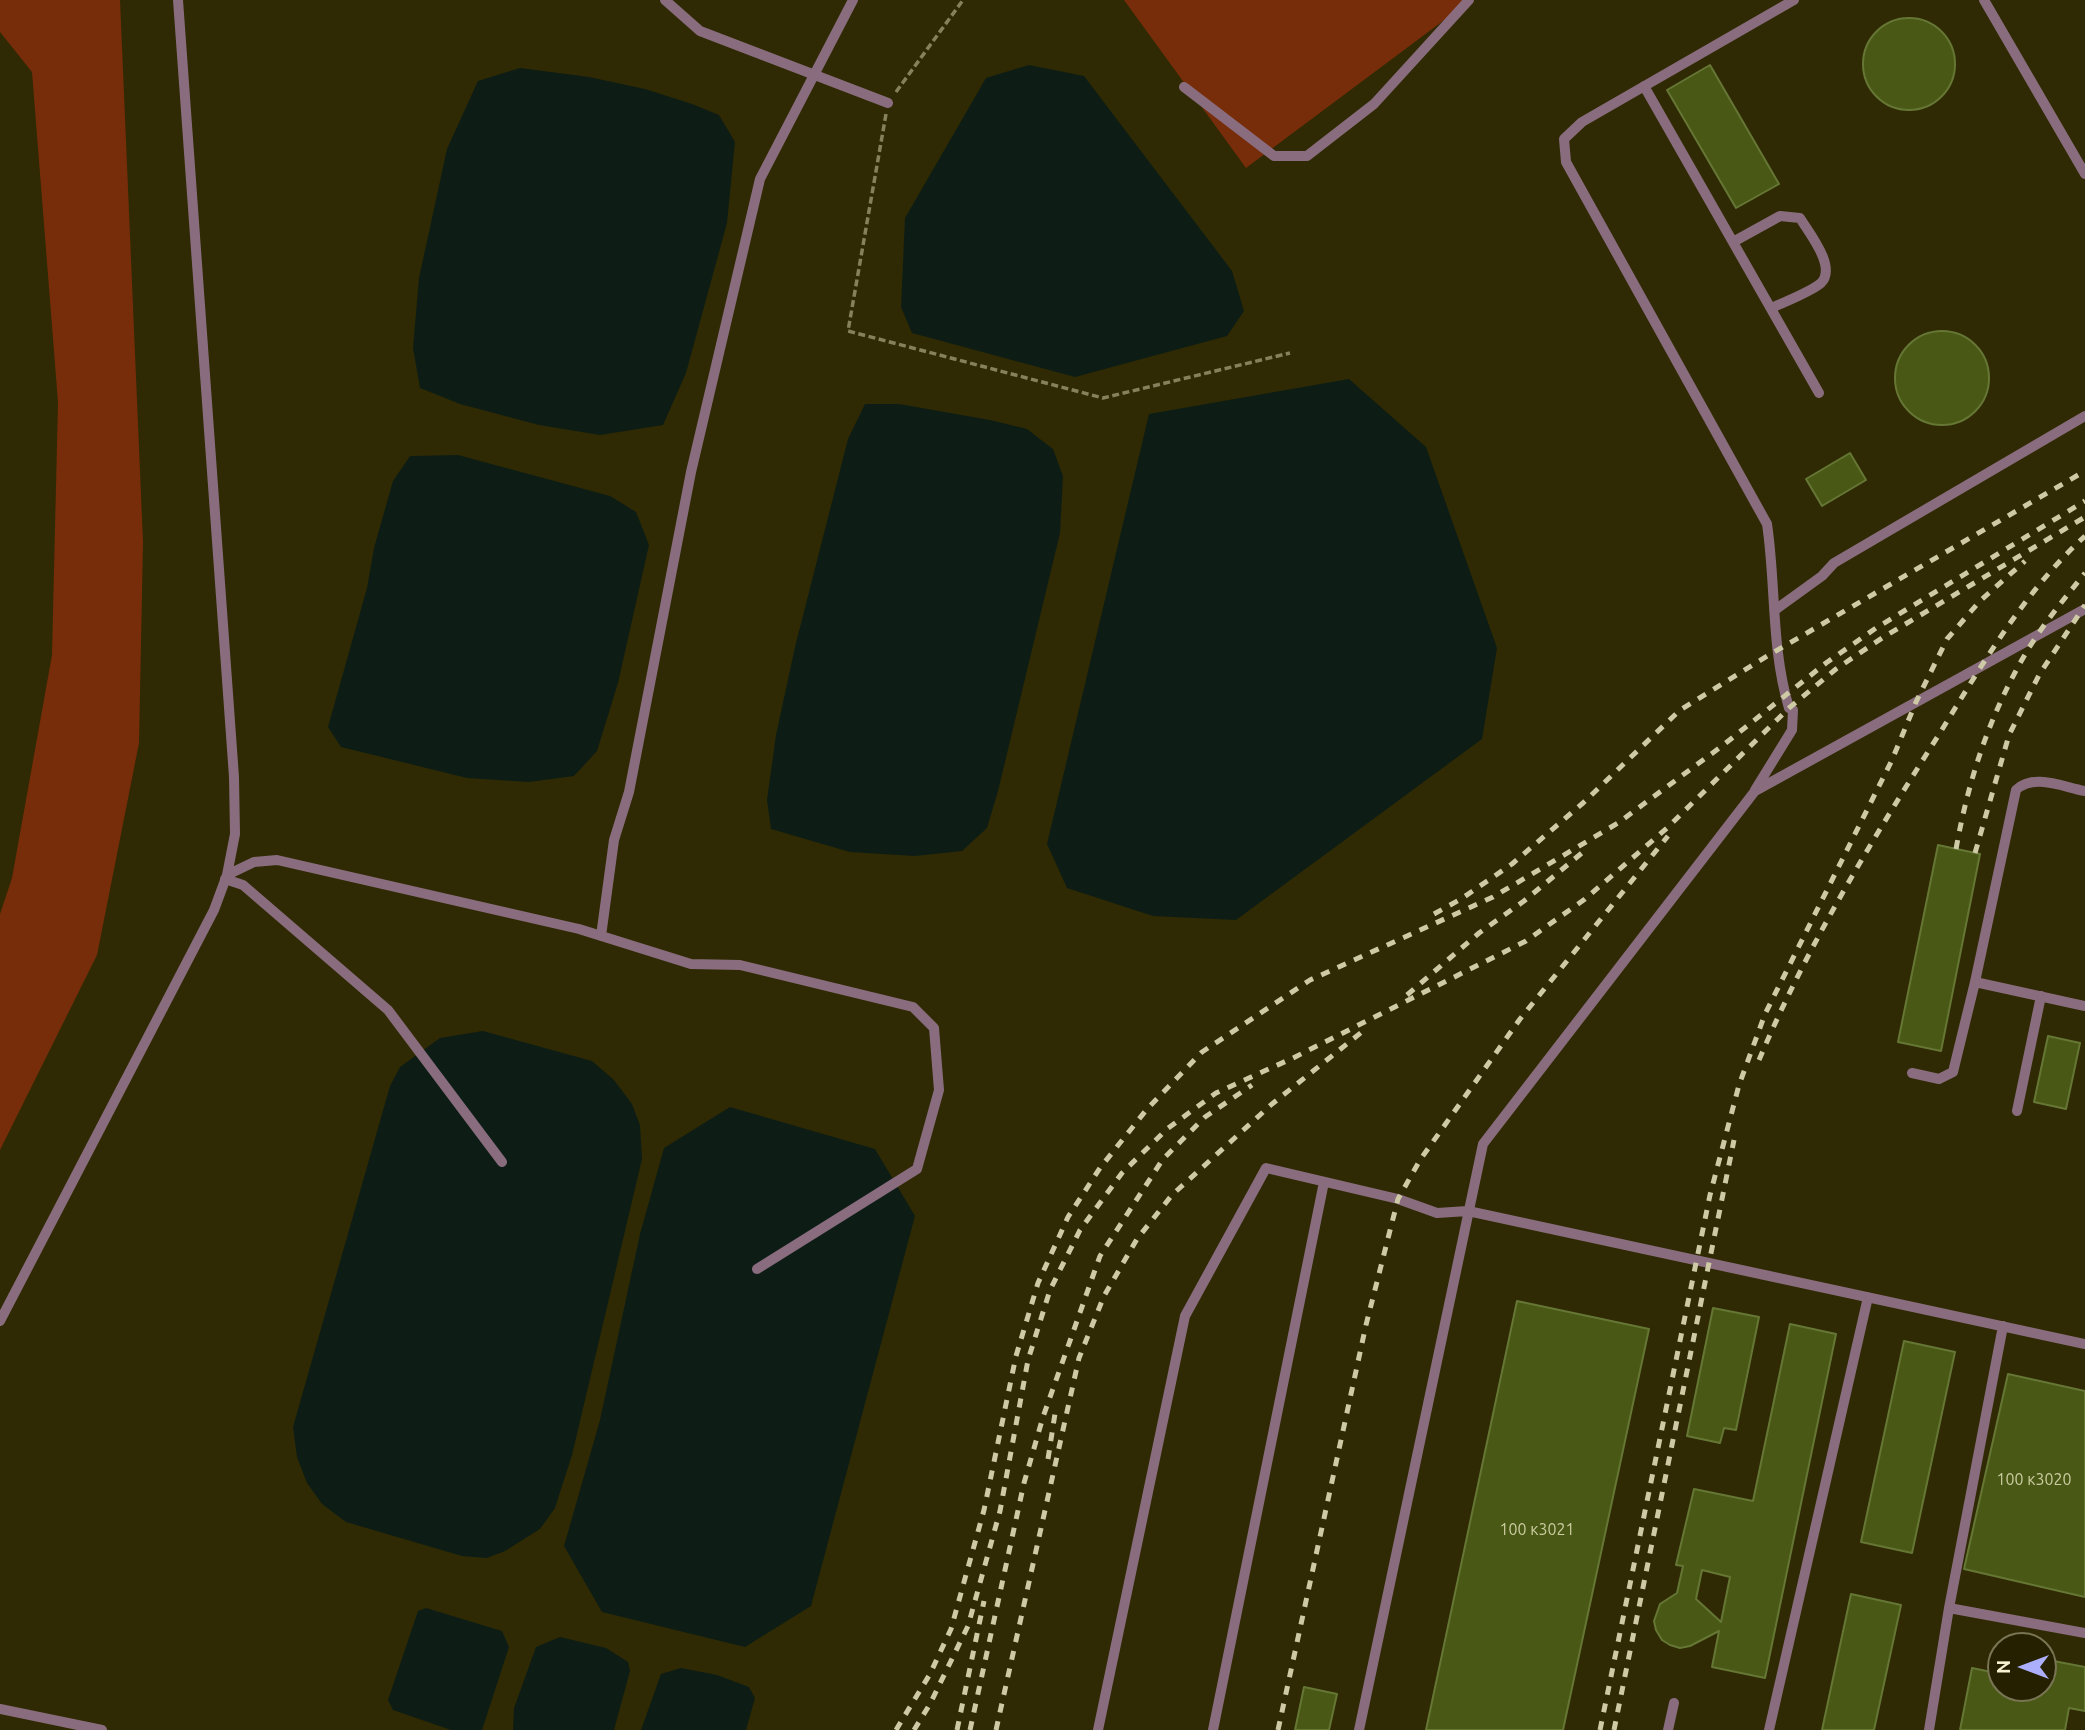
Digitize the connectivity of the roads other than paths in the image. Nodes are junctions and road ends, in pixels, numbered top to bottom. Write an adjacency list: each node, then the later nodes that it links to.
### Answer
1 (178, 0): 20 (lane)
2 (665, 0): 7 (lane)
3 (853, 0): 7 (lane)
4 (1469, 0): 9 (lane)
5 (1794, 0): 8 (lane)
6 (1984, 0): 11 (lane)
7 (813, 74): 10 (lane); 21 (lane)
8 (1644, 86): 12 (lane); 17 (lane)
9 (1184, 87)
10 (888, 103)
11 (2085, 174)
12 (1733, 242): 13 (lane); 13 (lane)
13 (1771, 308): 14 (lane)
14 (1819, 393)
15 (2085, 416): 17 (lane)
16 (2085, 609): 18 (lane)
17 (1774, 610): 18 (lane)
18 (1755, 791): 29 (lane)
19 (2085, 791): 22 (lane)
20 (226, 877): 21 (lane); 27 (lane); 32 (lane)
21 (601, 936): 30 (lane)
22 (1975, 982): 23 (lane); 25 (lane)
23 (2041, 996): 24 (lane); 26 (lane)
24 (2085, 1006)
25 (1912, 1073)
26 (2017, 1111)
27 (502, 1162)
28 (1324, 1182): 29 (lane); 40 (lane); 41 (lane)
29 (1468, 1211): 31 (lane); 42 (lane)
30 (757, 1269)
31 (1868, 1297): 33 (lane); 44 (lane)
32 (0, 1321)
33 (2003, 1326): 34 (lane); 35 (lane)
34 (2085, 1344)
35 (1949, 1608): 36 (lane); 45 (lane)
36 (2085, 1633)
37 (1674, 1703): 43 (lane)
38 (0, 1709): 39 (lane)
39 (102, 1730)
40 (1098, 1730)
41 (1213, 1730)
42 (1359, 1730)
43 (1668, 1730)
44 (1769, 1730)
45 (1929, 1730)

